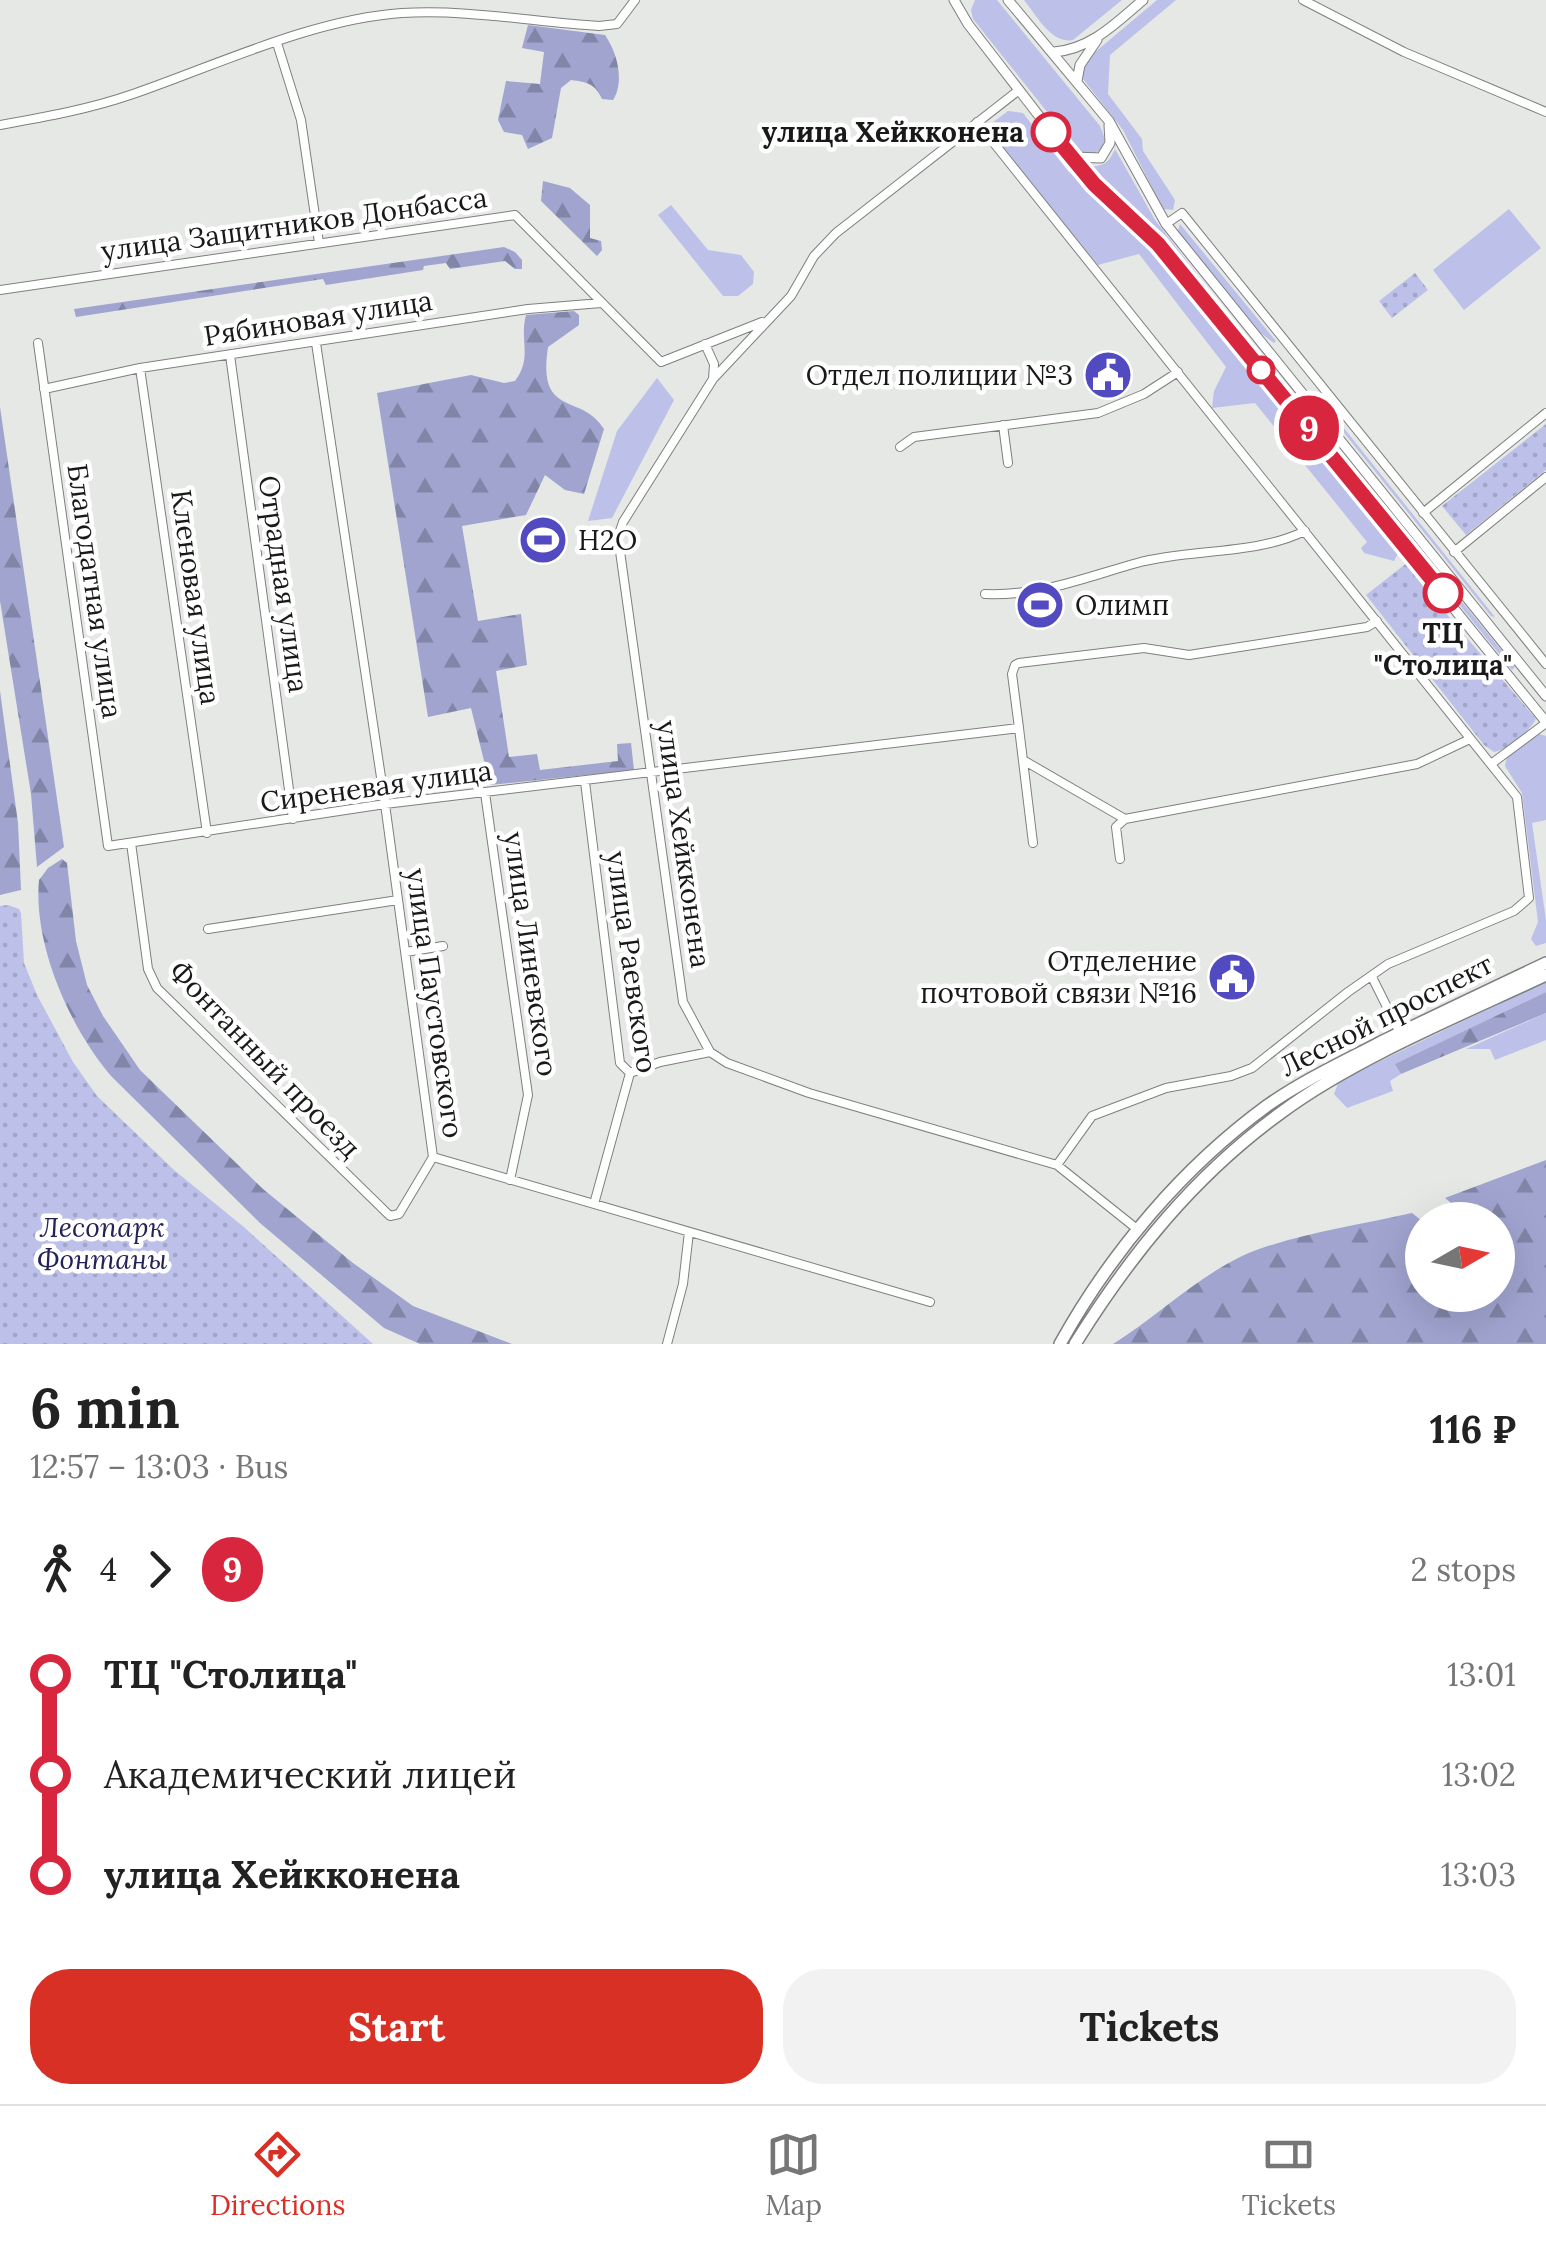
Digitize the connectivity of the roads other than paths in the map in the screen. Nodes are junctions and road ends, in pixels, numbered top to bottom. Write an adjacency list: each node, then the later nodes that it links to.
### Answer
1 (398, 0): 8 (street)
2 (634, 0): 8 (street)
3 (954, 0): 9 (street)
4 (967, 0): 9 (street)
5 (1008, 0): 12 (street)
6 (1143, 0): 10 (street)
7 (1303, 0): 15 (street)
8 (400, 13): 11 (street)
9 (968, 24): 14 (street)
10 (1099, 38): 12 (street); 13 (street)
11 (277, 43): 18 (street); 21 (street)
12 (1054, 52): 13 (street)
13 (1077, 81): 16 (street)
14 (1019, 90): 17 (street, улица Хейкконена); 19 (street)
15 (1546, 112)
16 (1109, 121): 19 (street); 20 (street)
17 (977, 122): 26 (street, улица Хейкконена); 32 (street)
18 (0, 124)
19 (1070, 156): 24 (street)
20 (1166, 224): 22 (street); 35 (street)
21 (319, 243): 23 (street, улица Защитников Донбасса); 25 (street, улица Защитников Донбасса)
22 (1212, 281): 24 (street); 36 (street)
23 (0, 290)
24 (1199, 294): 51 (street)
25 (601, 303): 27 (street, Рябиновая улица); 29 (street, улица Защитников Донбасса)
26 (767, 320): 29 (street, улица Защитников Донбасса); 33 (street, улица Хейкконена)
27 (316, 342): 30 (street, Рябиновая улица); 61 (street, улица Паустовского)
28 (38, 343): 34 (street, Благодатная улица)
29 (705, 344): 33 (street)
30 (230, 355): 31 (street, Рябиновая улица); 62 (street, Отрадная улица)
31 (140, 368): 34 (street, Рябиновая улица); 64 (street, Кленовая улица)
32 (1178, 372): 38 (street); 43 (street)
33 (712, 380): 58 (street, улица Хейкконена)
34 (44, 389): 67 (street, Благодатная улица)
35 (1332, 397): 36 (street); 42 (street)
36 (1316, 411): 48 (street)
37 (1546, 413): 42 (street)
38 (1003, 426): 39 (street); 40 (street)
39 (900, 447)
40 (1008, 463)
41 (1546, 476): 44 (street)
42 (1423, 513): 44 (street)
43 (1305, 531): 45 (street); 47 (street)
44 (1454, 552): 46 (street)
45 (985, 594)
46 (1509, 619): 48 (street); 49 (street)
47 (1377, 622): 54 (street); 55 (street)
48 (1494, 631): 50 (street)
49 (1546, 664)
50 (1527, 672): 51 (street); 52 (street)
51 (1515, 683): 53 (street)
52 (1546, 696)
53 (1546, 722): 57 (street)
54 (1020, 728): 56 (street); 58 (street, Сиреневая улица)
55 (1470, 739): 57 (street); 63 (street)
56 (1023, 760): 63 (street); 66 (street)
57 (1491, 764): 75 (street)
58 (650, 772): 59 (street, Сиреневая улица); 77 (street, улица Хейкконена)
59 (584, 782): 60 (street, Сиреневая улица); 78 (street, улица Раевского)
60 (485, 793): 61 (street, Сиреневая улица); 82 (street, улица Линевского)
61 (385, 804): 62 (street, Сиреневая улица); 69 (street, улица Паустовского)
62 (293, 819): 64 (street, Сиреневая улица)
63 (1125, 819): 68 (street)
64 (207, 833): 65 (street, Сиреневая улица)
65 (130, 842): 67 (street, Сиреневая улица); 80 (street, Фонтанный проезд)
66 (1033, 843)
67 (108, 846)
68 (1120, 859)
69 (398, 900): 70 (street); 72 (street, улица Паустовского)
70 (208, 929)
71 (443, 946): 72 (street)
72 (406, 952): 80 (street, улица Паустовского)
73 (1546, 963): 76 (main road, Лесной проспект)
74 (1546, 975): 79 (main road, Лесной проспект)
75 (1372, 977): 76 (street); 81 (street)
76 (1400, 1033): 79 (main road, Лесной проспект)
77 (710, 1052): 78 (street); 81 (street)
78 (630, 1073): 83 (street, улица Раевского)
79 (1317, 1081): 84 (main road, Лесной проспект); 89 (main road, Лесной проспект)
80 (434, 1157): 82 (street, улица Паустовского)
81 (1057, 1165): 84 (street)
82 (510, 1180): 83 (street, улица Паустовского)
83 (594, 1204): 85 (street, улица Паустовского)
84 (1137, 1229): 88 (main road, Лесной проспект)
85 (689, 1232): 86 (street, улица Паустовского); 87 (street)
86 (930, 1302)
87 (666, 1344)
88 (1060, 1344)
89 (1075, 1344)

